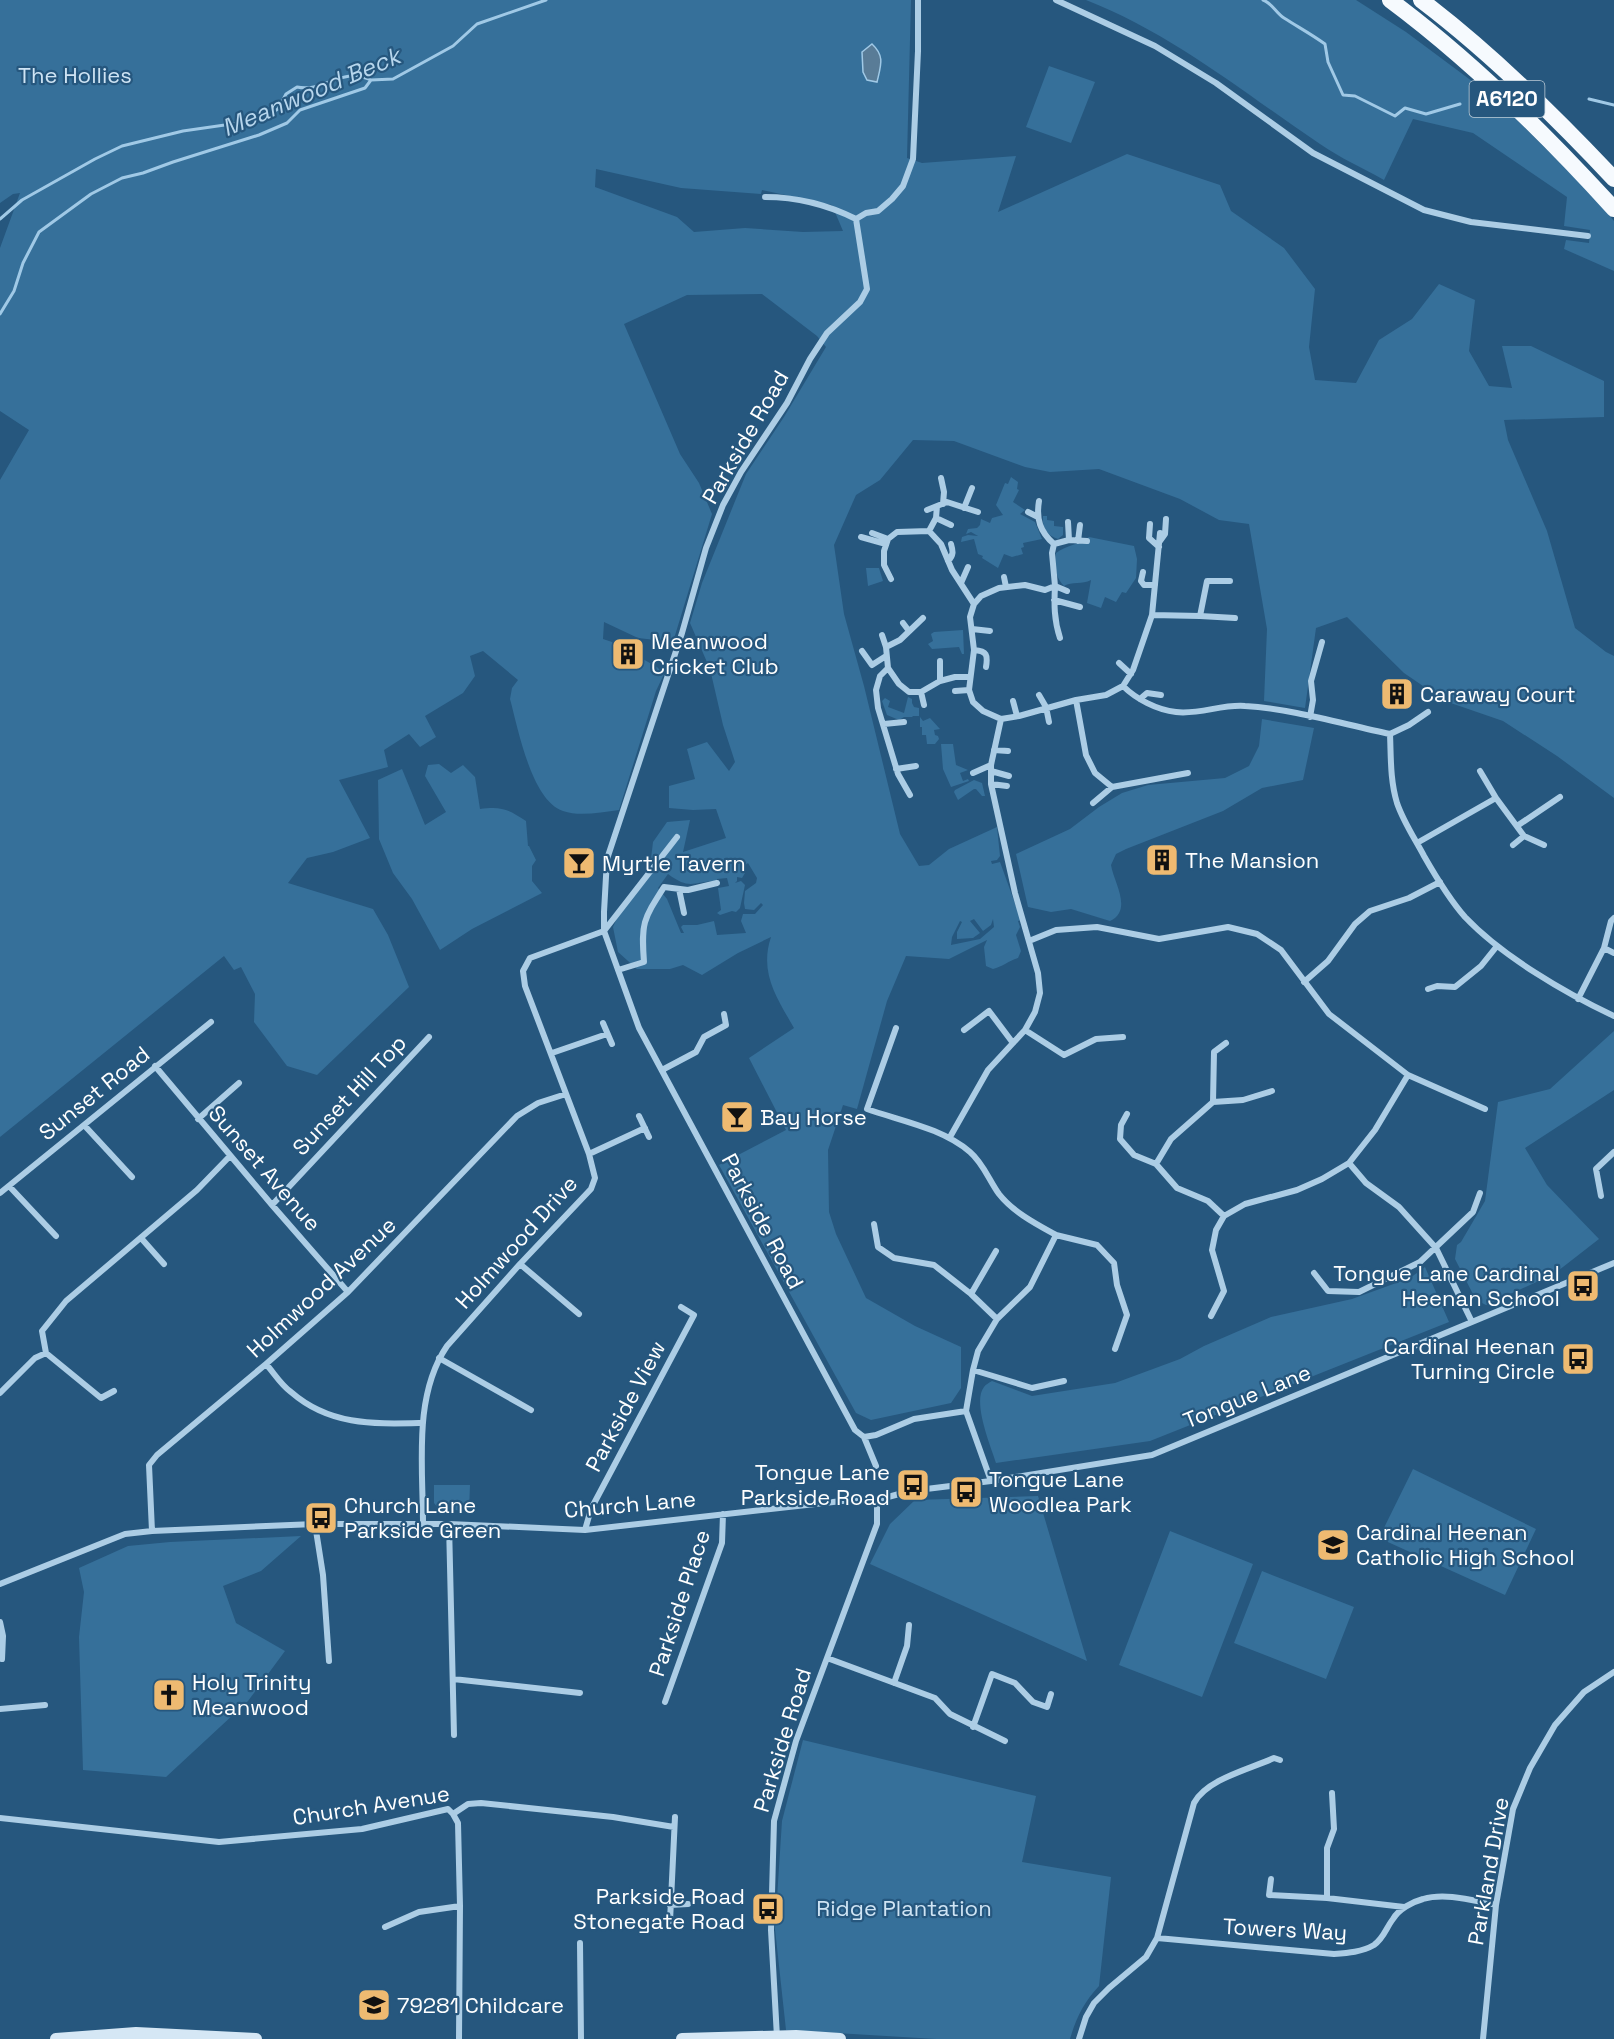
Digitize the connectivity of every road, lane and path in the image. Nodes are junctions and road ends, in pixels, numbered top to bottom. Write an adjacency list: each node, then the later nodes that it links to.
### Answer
1 (918, 0): 8 (street)
2 (1056, 0): 9 (street)
3 (1390, 0): 7 (highway, A6120)
4 (1421, 0): 5 (highway, A6120)
5 (1614, 179)
6 (765, 197): 8 (street)
7 (1614, 209)
8 (856, 219): 118 (street, Parkside Road)
9 (1588, 236)
10 (941, 478): 13 (street)
11 (972, 488): 14 (street)
12 (1039, 501): 19 (street)
13 (940, 505): 14 (street); 15 (street); 18 (street)
14 (964, 507): 16 (street)
15 (927, 510)
16 (978, 512)
17 (1028, 512): 19 (street)
18 (936, 518): 23 (street); 25 (street)
19 (1038, 518): 33 (street)
20 (1166, 519): 35 (street)
21 (1068, 522): 29 (street)
22 (1150, 524): 35 (street)
23 (951, 525)
24 (1080, 525): 30 (street)
25 (929, 531): 32 (street); 36 (street)
26 (1160, 532): 35 (street)
27 (872, 533): 32 (street)
28 (861, 537): 32 (street)
29 (1069, 540): 30 (street); 33 (street)
30 (1078, 541): 31 (street)
31 (1087, 541)
32 (887, 542): 40 (street)
33 (1054, 543): 44 (street)
34 (951, 544): 36 (street)
35 (1160, 544): 43 (street)
36 (948, 561): 42 (street)
37 (968, 567): 42 (street)
38 (1143, 572): 43 (street)
39 (1004, 577): 45 (street)
40 (891, 579)
41 (1230, 581): 51 (street)
42 (961, 583): 48 (street)
43 (1155, 585): 50 (street)
44 (1055, 586): 45 (street); 46 (street); 47 (street)
45 (1006, 587): 48 (street)
46 (1067, 591)
47 (1054, 600): 49 (street); 59 (street)
48 (974, 604): 55 (street)
49 (1080, 607)
50 (1152, 615): 51 (street); 69 (street)
51 (1200, 616): 53 (street)
52 (923, 618): 56 (street)
53 (1235, 618)
54 (903, 623): 56 (street)
55 (972, 629): 57 (street); 62 (street)
56 (909, 631): 61 (street)
57 (990, 631)
58 (882, 635): 61 (street)
59 (1060, 638)
60 (1322, 642): 85 (street)
61 (886, 647): 64 (street)
62 (974, 650): 67 (street); 70 (street)
63 (862, 651): 64 (street)
64 (886, 656): 68 (street)
65 (940, 661): 71 (street)
66 (1119, 663): 69 (street)
67 (986, 666)
68 (888, 668): 75 (street); 89 (street)
69 (1131, 674): 72 (street)
70 (970, 678): 71 (street); 73 (street)
71 (940, 681): 75 (street)
72 (1123, 686): 78 (street); 79 (street)
73 (969, 690): 74 (street); 86 (street)
74 (955, 691)
75 (921, 692): 81 (street)
76 (1039, 694): 82 (street)
77 (1161, 694): 78 (street)
78 (1140, 699): 85 (street)
79 (1076, 700): 82 (street); 102 (street)
80 (1013, 701): 84 (street)
81 (924, 705)
82 (1046, 707): 84 (street); 88 (street)
83 (1428, 712): 90 (street)
84 (1017, 716): 86 (street)
85 (1310, 717): 90 (street)
86 (1001, 719): 91 (street)
87 (904, 722): 89 (street)
88 (1049, 722)
89 (884, 724): 95 (street)
90 (1390, 734): 110 (street)
91 (994, 750): 92 (street); 94 (street)
92 (1008, 751)
93 (916, 766): 95 (street)
94 (991, 768): 97 (street); 99 (street); 100 (street)
95 (896, 769): 103 (street)
96 (1480, 771): 105 (street)
97 (973, 773)
98 (1188, 773): 102 (street)
99 (1009, 776)
100 (991, 784): 101 (street); 119 (street)
101 (1007, 786)
102 (1112, 787): 106 (street)
103 (910, 795)
104 (1560, 797): 107 (street)
105 (1496, 798): 107 (street); 110 (street)
106 (1093, 803)
107 (1517, 826): 109 (street)
108 (677, 837): 118 (street)
109 (1524, 837): 111 (street); 112 (street)
110 (1417, 843): 113 (street)
111 (1513, 845)
112 (1544, 845)
113 (1440, 882): 120 (street); 124 (street)
114 (717, 883): 115 (street)
115 (679, 889): 116 (street); 123 (street)
116 (684, 913)
117 (1614, 918): 121 (street)
118 (604, 931): 123 (street, Parkside Road); 140 (street, Holmwood Drive)
119 (1029, 941): 124 (street); 133 (street)
120 (1497, 946): 125 (street); 126 (street)
121 (1604, 948): 122 (street); 126 (street)
122 (1614, 953)
123 (618, 970): 142 (street, Parkside Road)
124 (1304, 982): 143 (street)
125 (1428, 989)
126 (1578, 999): 128 (street)
127 (724, 1014): 142 (street)
128 (1614, 1016)
129 (211, 1022): 141 (street, Sunset Road)
130 (603, 1023): 134 (street)
131 (896, 1028): 155 (street)
132 (964, 1030): 137 (street)
133 (1025, 1030): 136 (street); 137 (street)
134 (607, 1034): 139 (street); 140 (street)
135 (429, 1036): 166 (street, Sunset Hill Top)
136 (1123, 1037)
137 (1013, 1043): 155 (street)
138 (1226, 1043): 147 (street)
139 (612, 1044)
140 (552, 1053): 146 (street, Holmwood Drive)
141 (155, 1066): 151 (street, Sunset Avenue); 152 (street, Sunset Road)
142 (662, 1070): 196 (street, Parkside Road)
143 (1408, 1075): 148 (street); 159 (street)
144 (239, 1083): 151 (street)
145 (1272, 1091): 147 (street)
146 (567, 1094): 157 (street, Holmwood Drive); 178 (street, Holmwood Avenue)
147 (1213, 1102): 160 (street)
148 (1485, 1109)
149 (1127, 1114): 160 (street)
150 (639, 1116): 153 (street)
151 (198, 1119): 158 (street, Sunset Avenue)
152 (84, 1125): 161 (street); 162 (street, Sunset Road)
153 (645, 1128): 154 (street); 157 (street)
154 (649, 1137)
155 (950, 1137): 169 (street)
156 (1614, 1152): 165 (street)
157 (589, 1154): 176 (street, Holmwood Drive)
158 (230, 1156): 166 (street, Sunset Avenue); 171 (street)
159 (1348, 1163): 167 (street); 172 (street)
160 (1155, 1164): 167 (street)
161 (132, 1178)
162 (9, 1186): 163 (street, Sunset Road); 170 (street)
163 (0, 1193)
164 (1480, 1193): 172 (street)
165 (1601, 1196)
166 (272, 1205): 178 (street, Sunset Avenue)
167 (1224, 1216): 182 (street)
168 (874, 1224): 179 (street)
169 (1056, 1235): 183 (street); 185 (street)
170 (56, 1236)
171 (141, 1238): 175 (street); 186 (street)
172 (1436, 1248): 177 (street); 184 (street)
173 (996, 1251): 179 (street)
174 (1614, 1263): 184 (street, Tongue Lane)
175 (164, 1264)
176 (520, 1264): 181 (street); 187 (street, Holmwood Drive)
177 (1314, 1273)
178 (348, 1292): 188 (street, Holmwood Avenue)
179 (971, 1294): 183 (street)
180 (681, 1307): 204 (street, Parkside View)
181 (579, 1314)
182 (1211, 1316)
183 (997, 1319): 189 (street)
184 (1472, 1322): 198 (street, Tongue Lane)
185 (1115, 1349)
186 (46, 1353): 191 (street); 192 (street)
187 (439, 1358): 193 (street); 195 (street, Holmwood Drive)
188 (266, 1364): 195 (street); 205 (street, Holmwood Avenue)
189 (973, 1370): 190 (street); 194 (street)
190 (1064, 1381)
191 (114, 1391)
192 (0, 1393)
193 (531, 1410)
194 (966, 1410): 196 (street); 198 (street)
195 (423, 1423): 202 (street, Holmwood Drive)
196 (864, 1437): 197 (street, Parkside Road)
197 (876, 1466)
198 (991, 1481): 199 (street, Tongue Lane)
199 (877, 1500): 200 (street, Church Lane); 209 (street, Parkside Road)
200 (723, 1514): 204 (street, Church Lane); 217 (street, Parkside Place)
201 (315, 1524): 202 (street, Church Lane); 205 (street, Church Lane); 211 (street)
202 (423, 1524): 203 (street, Church Lane)
203 (449, 1524): 204 (street, Church Lane); 213 (street)
204 (585, 1530)
205 (152, 1531): 206 (street, Church Lane)
206 (0, 1584)
207 (0, 1623): 210 (street)
208 (909, 1625): 214 (street)
209 (827, 1658): 214 (street); 241 (street, Parkside Road)
210 (2, 1659)
211 (329, 1661)
212 (1614, 1672): 233 (street, Parkland Drive)
213 (453, 1679): 215 (street); 221 (street)
214 (894, 1683): 220 (street)
215 (580, 1693)
216 (1051, 1694): 220 (street)
217 (665, 1702)
218 (45, 1705): 219 (street)
219 (0, 1709)
220 (973, 1727): 222 (street)
221 (454, 1735)
222 (1005, 1741)
223 (1280, 1760): 238 (street)
224 (1332, 1793): 230 (street)
225 (453, 1814): 227 (street, Church Avenue); 228 (street, Church Avenue); 234 (street)
226 (675, 1817): 228 (street)
227 (0, 1818)
228 (674, 1827): 232 (street)
229 (1271, 1879): 230 (street)
230 (1327, 1898): 235 (street)
231 (688, 1904): 232 (street)
232 (670, 1905): 236 (street)
233 (1496, 1905): 235 (street); 249 (street, Parkland Drive)
234 (460, 1906): 237 (street); 244 (street)
235 (1404, 1907): 238 (street, Towers Way)
236 (670, 1921)
237 (385, 1927)
238 (1157, 1938): 248 (street)
239 (580, 1943): 245 (street)
240 (175, 2037): 242 (main road); 243 (main road)
241 (777, 2037): 246 (main road); 247 (main road)
242 (56, 2039)
243 (256, 2039)
244 (459, 2039)
245 (581, 2039)
246 (682, 2039)
247 (840, 2039)
248 (1079, 2039)
249 (1483, 2039)

